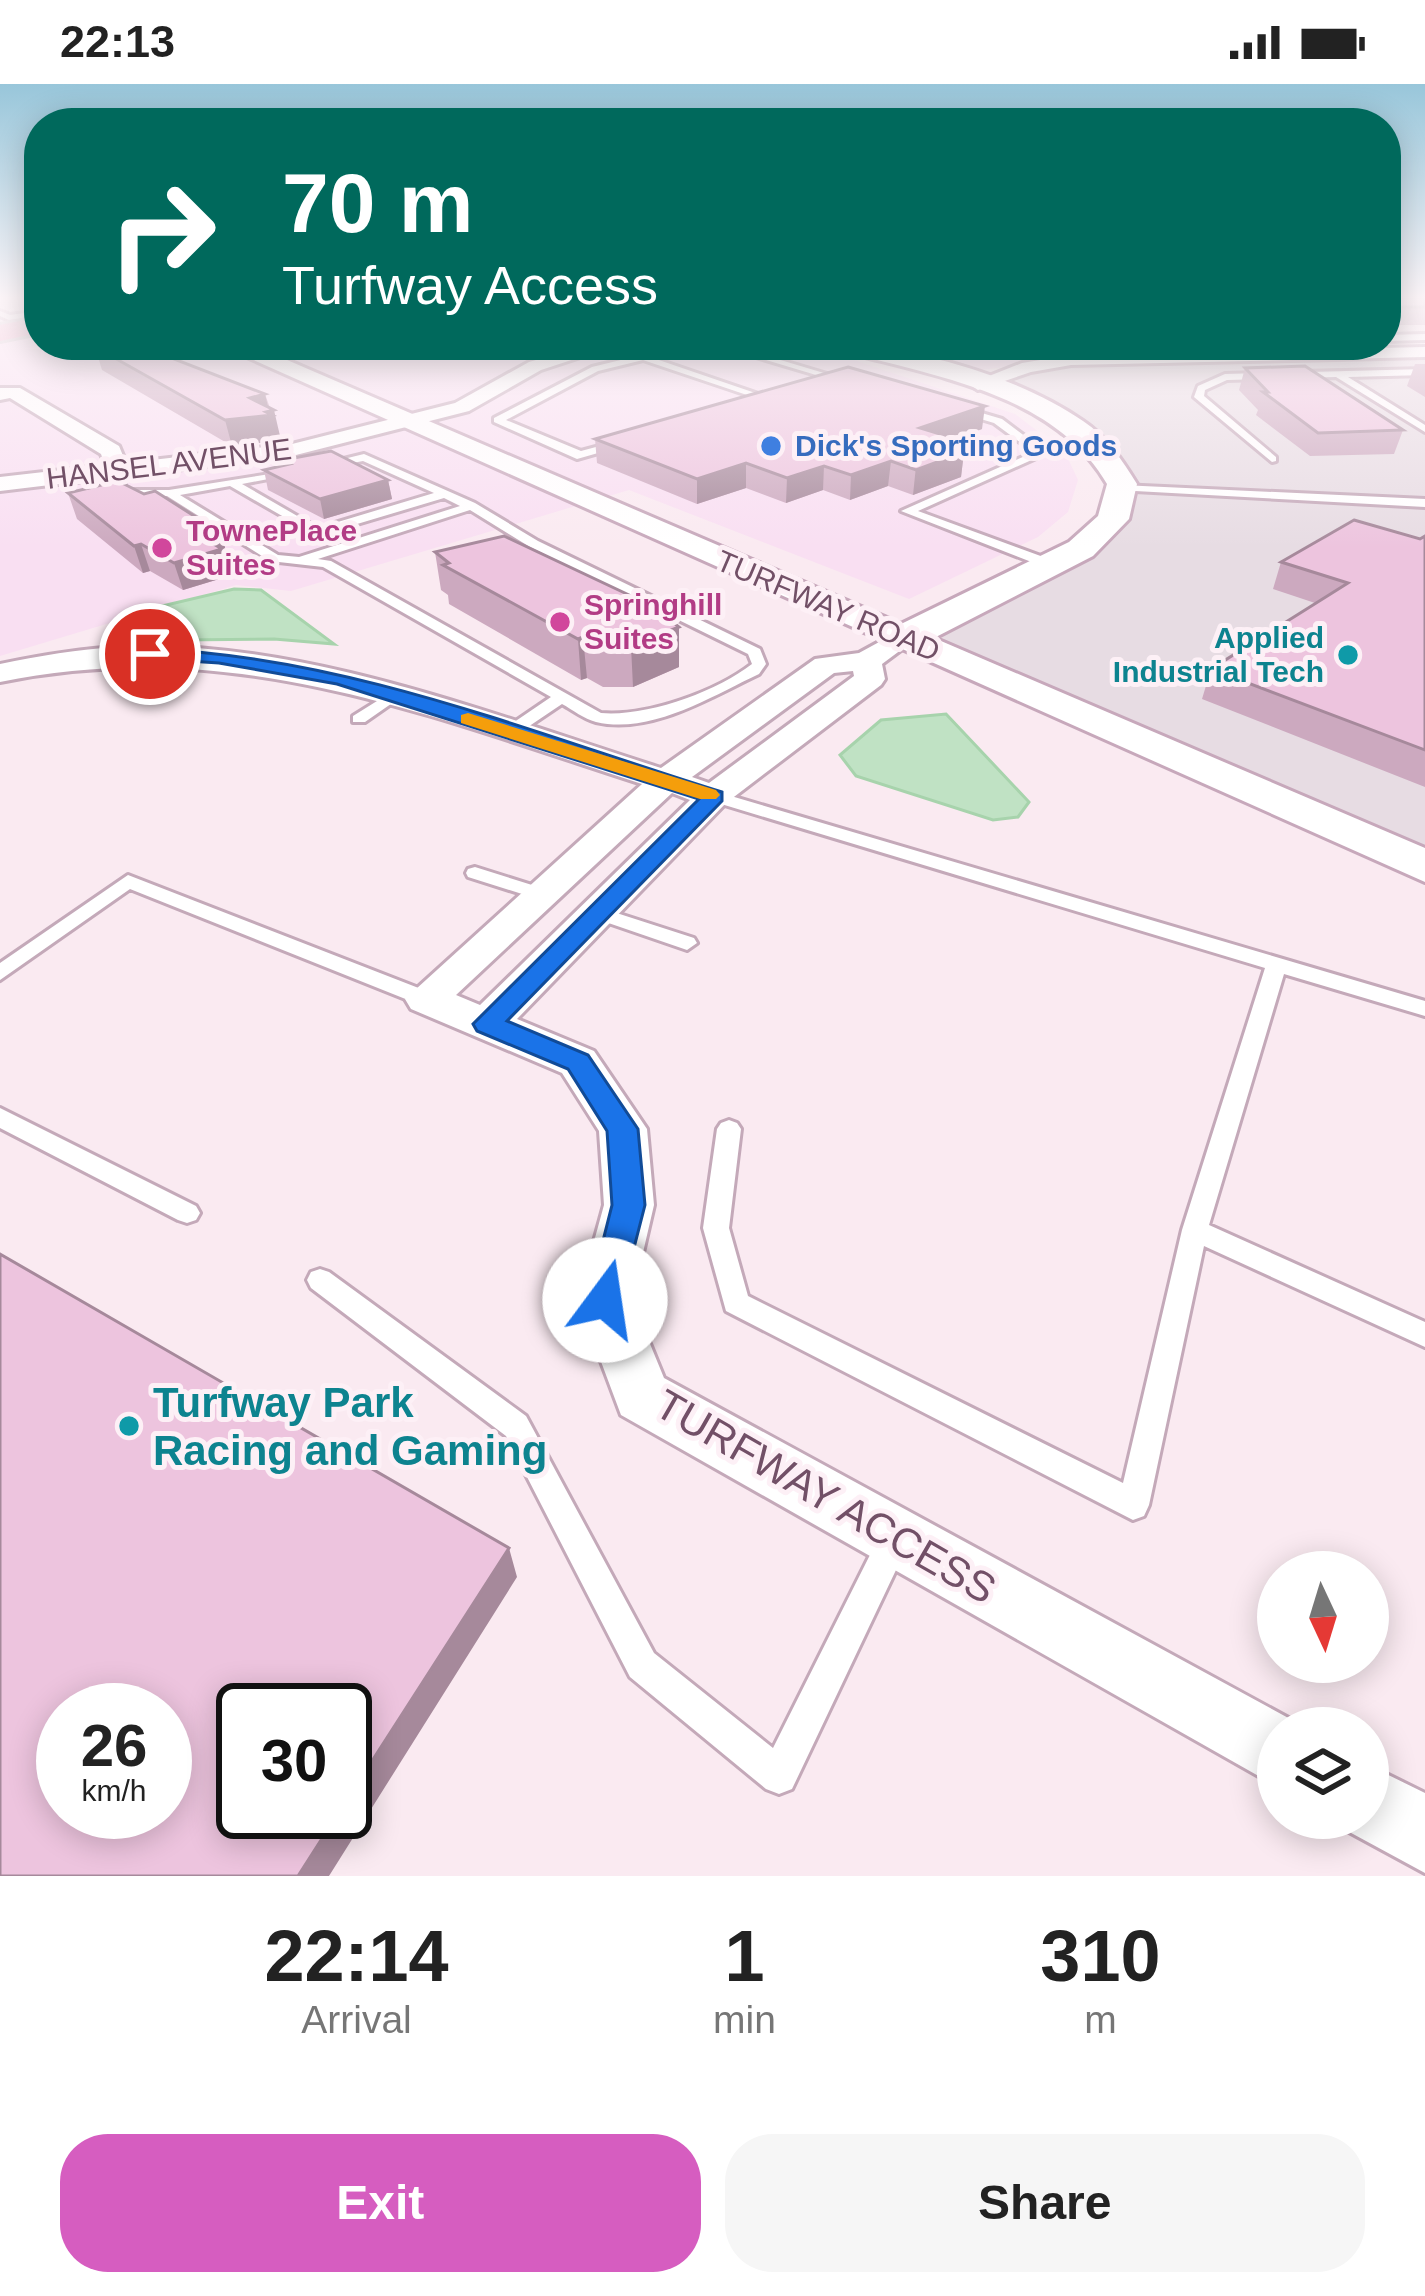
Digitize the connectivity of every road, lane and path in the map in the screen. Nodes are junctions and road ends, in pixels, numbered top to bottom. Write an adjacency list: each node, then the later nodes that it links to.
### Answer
1 (313, 381): 17 (main road, TURFWAY ROAD)
2 (510, 381): 17 (street, HANSEL AVENUE)
3 (573, 381): 19 (lane)
4 (713, 381): 14 (lane)
5 (833, 381): 11 (lane)
6 (967, 381): 10 (main road)
7 (990, 381): 10 (street)
8 (1217, 381): 20 (lane)
9 (1348, 381): 18 (lane)
10 (978, 384): 24 (main road)
11 (806, 388)
12 (788, 393): 14 (lane)
13 (0, 394): 21 (street)
14 (768, 399): 16 (lane)
15 (934, 402): 30 (lane)
16 (737, 408)
17 (407, 422): 21 (street, HANSEL AVENUE); 31 (main road, TURFWAY ROAD)
18 (1425, 429)
19 (642, 437)
20 (1272, 459)
21 (118, 472): 23 (street, HANSEL AVENUE); 25 (lane)
22 (233, 483): 25 (lane); 26 (lane); 26 (lane)
23 (0, 484)
24 (1121, 488): 27 (lane); 30 (main road)
25 (169, 493): 29 (lane)
26 (444, 494): 28 (lane)
27 (1425, 503)
28 (471, 506): 29 (lane); 35 (lane)
29 (299, 561): 35 (lane)
30 (1052, 565): 31 (main road)
31 (902, 638): 32 (street); 40 (main road, TURFWAY ROAD)
32 (866, 661): 38 (street); 39 (street)
33 (0, 673): 34 (street)
34 (393, 695): 36 (lane); 37 (street)
35 (562, 697): 37 (lane)
36 (359, 718)
37 (510, 732): 38 (street)
38 (666, 780): 39 (street); 42 (street)
39 (714, 796): 43 (street); 45 (lane)
40 (1425, 867)
41 (475, 873): 42 (lane)
42 (541, 894): 47 (street)
43 (598, 913): 44 (lane); 49 (street)
44 (687, 943)
45 (1277, 964): 48 (lane); 53 (lane)
46 (0, 973): 47 (lane)
47 (426, 999): 49 (street, TURFWAY ACCESS)
48 (1425, 1009)
49 (488, 1024): 56 (street, TURFWAY ACCESS)
50 (0, 1118): 52 (lane)
51 (729, 1129): 53 (lane)
52 (187, 1213)
53 (1195, 1230): 55 (lane)
54 (320, 1280): 56 (lane)
55 (1425, 1335)
56 (895, 1538): 57 (street, TURFWAY ACCESS)
57 (1257, 1739)
58 (1389, 1814): 59 (street)
59 (1425, 1835)

